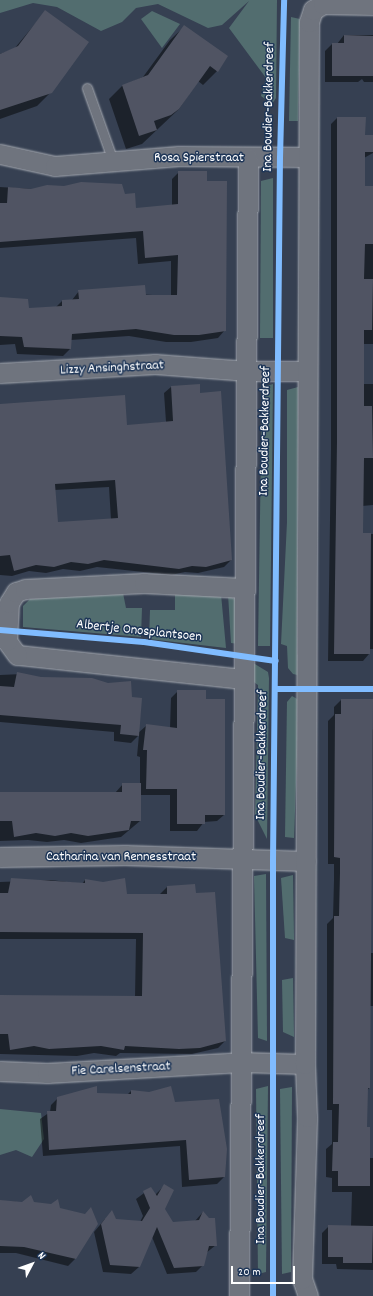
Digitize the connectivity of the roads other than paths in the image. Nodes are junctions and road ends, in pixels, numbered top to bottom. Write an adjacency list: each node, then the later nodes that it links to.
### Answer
1 (373, 5): 4 (street)
2 (87, 88): 6 (lane)
3 (0, 154): 6 (street, Rosa Spierstraat)
4 (308, 157): 5 (street, Rosa Spierstraat); 8 (street)
5 (248, 158): 6 (street, Rosa Spierstraat); 7 (street, Ina Boudier-Bakkerdreef)
6 (113, 160)
7 (248, 371): 8 (street, Lizzy Ansinghstraat); 9 (street, Lizzy Ansinghstraat); 10 (street, Ina Boudier-Bakkerdreef)
8 (307, 371): 14 (street)
9 (0, 373)
10 (244, 588): 11 (street, Ina Boudier-Bakkerdreef); 11 (street)
11 (243, 679): 13 (street, Ina Boudier-Bakkerdreef)
12 (0, 857): 13 (street, Catharina van Rennesstraat)
13 (242, 859): 14 (street); 15 (street, Ina Boudier-Bakkerdreef)
14 (306, 862): 16 (street)
15 (242, 1062): 16 (street); 17 (street, Fie Carelsenstraat); 18 (street, Ina Boudier-Bakkerdreef)
16 (305, 1064): 19 (street)
17 (0, 1071)
18 (239, 1296)
19 (308, 1296)

